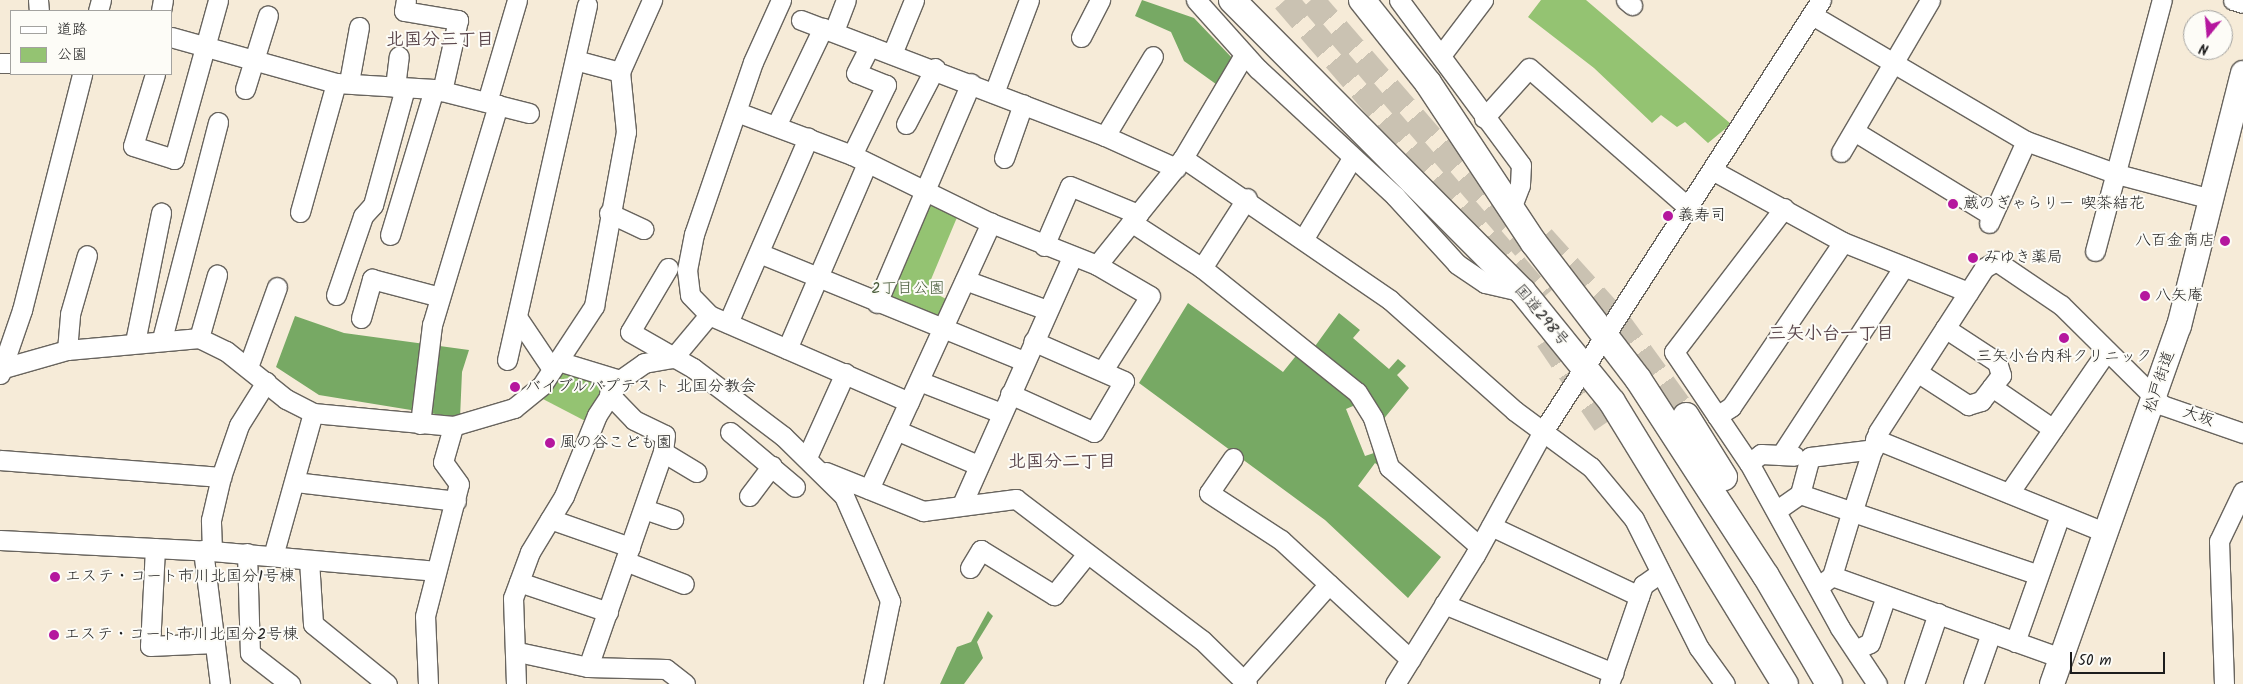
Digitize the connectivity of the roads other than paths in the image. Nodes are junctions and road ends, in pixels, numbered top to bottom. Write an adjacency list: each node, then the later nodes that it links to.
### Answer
1 (218, 0): 28 (street)
2 (406, 0): 46 (street)
3 (518, 0): 48 (street)
4 (652, 0): 38 (street)
5 (781, 0): 50 (street)
6 (846, 0): 24 (street)
7 (914, 0): 29 (street)
8 (1029, 0): 47 (street)
9 (1100, 0): 26 (street)
10 (1196, 0): 31 (street)
11 (1232, 0): 95 (highway, 国道298号)
12 (1362, 0): 72 (highway)
13 (1483, 0): 30 (street)
14 (1930, 0): 36 (street)
15 (2162, 0): 66 (street)
16 (2233, 0): 17 (street)
17 (2243, 3)
18 (1409, 4): 30 (street)
19 (587, 5): 34 (street)
20 (1816, 7): 36 (street); 65 (street)
21 (268, 15): 35 (street)
22 (801, 20): 24 (street)
23 (360, 27): 42 (street)
24 (828, 30): 27 (street); 55 (street)
25 (172, 36): 28 (street)
26 (1081, 37)
27 (870, 46): 29 (street); 63 (street)
28 (208, 48): 35 (street); 41 (street)
29 (892, 54): 37 (street)
30 (1442, 54): 52 (street)
31 (1244, 55): 62 (street); 64 (street)
32 (399, 56): 44 (street)
33 (1152, 56): 57 (street)
34 (574, 60): 38 (street); 102 (street)
35 (253, 62): 42 (street); 45 (street)
36 (1893, 67): 56 (street); 59 (street)
37 (935, 68): 43 (street); 54 (street)
38 (620, 72): 75 (street)
39 (2243, 73): 69 (main road, 松戸街道)
40 (82, 75): 121 (street)
41 (154, 75)
42 (342, 83): 44 (street); 73 (street)
43 (971, 83): 47 (street); 67 (street)
44 (400, 87): 46 (street); 97 (street)
45 (245, 89)
46 (438, 90): 48 (street); 79 (street)
47 (994, 93): 49 (street)
48 (493, 104): 51 (street); 98 (street)
49 (1023, 104): 57 (street); 61 (street)
50 (737, 112): 55 (street); 101 (street)
51 (529, 113)
52 (1484, 118): 70 (street); 72 (street)
53 (218, 122): 109 (street)
54 (906, 124)
55 (776, 126): 58 (street)
56 (1854, 131): 59 (street); 60 (street)
57 (1105, 136): 64 (street)
58 (808, 138): 63 (street); 84 (street)
59 (2026, 141): 66 (street)
60 (1841, 152)
61 (1004, 158)
62 (1352, 158): 80 (street); 95 (street)
63 (860, 159): 67 (street); 92 (street)
64 (1179, 163): 68 (street); 76 (street)
65 (1712, 170): 70 (street); 71 (street)
66 (2116, 174): 69 (street); 83 (street)
67 (925, 192): 77 (street); 99 (street)
68 (1247, 198): 80 (street); 90 (street)
69 (2211, 199): 130 (main road, 松戸街道)
70 (1688, 207): 108 (street)
71 (1784, 208): 81 (street); 135 (street)
72 (1512, 209): 108 (highway)
73 (300, 212)
74 (161, 213): 110 (street)
75 (608, 213): 78 (street); 118 (street)
76 (1134, 218): 82 (street); 87 (street); 90 (street)
77 (992, 223): 82 (street); 93 (street)
78 (643, 229)
79 (390, 235)
80 (1304, 238): 142 (street)
81 (1844, 242): 88 (street); 135 (street)
82 (1044, 246): 86 (street)
83 (2095, 251)
84 (759, 252): 92 (street); 104 (street)
85 (87, 255): 113 (street)
86 (1072, 257): 87 (street); 100 (street)
87 (1097, 266): 122 (street)
88 (1904, 266): 96 (street); 148 (street)
89 (668, 268): 115 (street)
90 (1202, 268): 176 (street)
91 (217, 275): 107 (street)
92 (818, 278): 99 (street); 112 (street)
93 (965, 280): 100 (street); 106 (street)
94 (277, 287): 119 (street)
95 (1523, 292): 120 (highway, 国道298号)
96 (1968, 292): 105 (street); 114 (street)
97 (336, 295)
98 (440, 297): 103 (street); 137 (street)
99 (877, 303): 106 (street)
100 (1047, 310): 111 (street)
101 (709, 315): 104 (street); 115 (street)
102 (517, 317): 116 (street); 118 (street)
103 (361, 318)
104 (728, 323): 112 (street)
105 (1945, 328): 123 (street); 128 (street)
106 (942, 330): 117 (street); 126 (street)
107 (199, 338): 109 (street); 119 (street)
108 (1607, 338): 120 (street); 218 (highway)
109 (162, 339): 110 (street)
110 (135, 342): 113 (street)
111 (1033, 342): 117 (street); 122 (street)
112 (787, 349): 124 (street)
113 (67, 350): 121 (street)
114 (2106, 352): 130 (street); 139 (street)
115 (674, 358): 127 (street); 144 (street)
116 (507, 360)
117 (1024, 361): 129 (street)
118 (555, 365): 127 (street); 138 (street)
119 (248, 367): 125 (street)
120 (1585, 369): 142 (street); 217 (highway, 国道298号)
121 (1, 370)
122 (1103, 370): 129 (street)
123 (1917, 372): 128 (street); 145 (street)
124 (845, 373): 131 (street); 147 (street)
125 (266, 382): 132 (street); 157 (street)
126 (919, 382): 131 (street); 133 (street)
127 (615, 387): 146 (street); 171 (street)
128 (1992, 387): 139 (street)
129 (1010, 394): 133 (street)
130 (2154, 399): 143 (street, 大坂); 174 (main road, 松戸街道)
131 (909, 402): 140 (street)
132 (313, 412): 137 (street); 158 (street)
133 (1001, 413): 154 (street)
134 (1686, 416): 219 (highway)
135 (1717, 416): 153 (street)
136 (1605, 423): 216 (highway)
137 (420, 424): 138 (street)
138 (453, 426): 165 (street)
139 (2053, 429): 163 (street)
140 (896, 430): 154 (street); 160 (street)
141 (730, 432): 152 (street)
142 (1542, 433): 173 (street); 186 (street)
143 (2243, 433)
144 (784, 436): 147 (street); 152 (street)
145 (1875, 444): 149 (street); 163 (street); 169 (street)
146 (663, 452): 156 (street); 167 (street)
147 (808, 455): 155 (street)
148 (1781, 455): 149 (street); 153 (street)
149 (1810, 457): 162 (street)
150 (1233, 458): 191 (street)
151 (0, 460): 157 (street)
152 (768, 464): 159 (street); 164 (street)
153 (1749, 464): 168 (street)
154 (978, 465): 166 (street)
155 (823, 471): 160 (street); 213 (street)
156 (696, 472)
157 (221, 477): 178 (street)
158 (295, 482): 165 (street); 182 (street)
159 (795, 487)
160 (870, 489): 166 (street)
161 (2243, 491): 224 (street)
162 (1800, 494): 168 (street); 169 (street)
163 (2009, 494): 170 (street)
164 (750, 496)
165 (456, 501): 185 (street)
166 (964, 502): 181 (street)
167 (644, 509): 172 (street); 180 (street)
168 (1777, 510): 188 (street)
169 (1853, 510): 187 (street); 188 (street)
170 (2060, 515): 174 (street); 187 (street)
171 (550, 519): 180 (street); 189 (street)
172 (673, 519)
173 (1491, 526): 176 (street); 192 (street)
174 (2107, 533): 202 (main road, 松戸街道)
175 (0, 540): 177 (street)
176 (1479, 546): 194 (street)
177 (155, 548): 178 (street); 199 (street)
178 (208, 550): 179 (street); 199 (street)
179 (247, 553): 182 (street); 208 (street)
180 (628, 554): 190 (street); 195 (street)
181 (1086, 554): 184 (street); 206 (street)
182 (273, 556): 183 (street)
183 (309, 560): 185 (street); 209 (street)
184 (970, 568)
185 (434, 571): 210 (street)
186 (1659, 574): 192 (street); 215 (street)
187 (2037, 574): 198 (street)
188 (1824, 581): 193 (street); 200 (street)
189 (519, 582): 195 (street); 201 (street)
190 (684, 584)
191 (1329, 584): 203 (street); 206 (street)
192 (1639, 596): 205 (street)
193 (1886, 596): 196 (street); 200 (street)
194 (1444, 604): 203 (street); 205 (street)
195 (608, 612): 204 (street)
196 (1938, 613): 197 (street); 221 (street)
197 (1992, 633): 198 (street); 222 (street)
198 (2015, 642): 202 (street)
199 (215, 643): 207 (street)
200 (1857, 649): 220 (street)
201 (518, 652): 204 (street); 211 (street)
202 (2062, 658): 223 (main road, 松戸街道)
203 (1410, 659): 214 (street)
204 (588, 667): 212 (street)
205 (1611, 679)
206 (1245, 682)
207 (220, 684)
208 (290, 684)
209 (387, 684)
210 (428, 684)
211 (516, 684)
212 (685, 684)
213 (873, 684)
214 (1396, 684)
215 (1725, 684)
216 (1765, 684)
217 (1785, 684)
218 (1829, 684)
219 (1841, 684)
220 (1877, 684)
221 (1914, 684)
222 (1974, 684)
223 (2052, 684)
224 (2224, 684)

